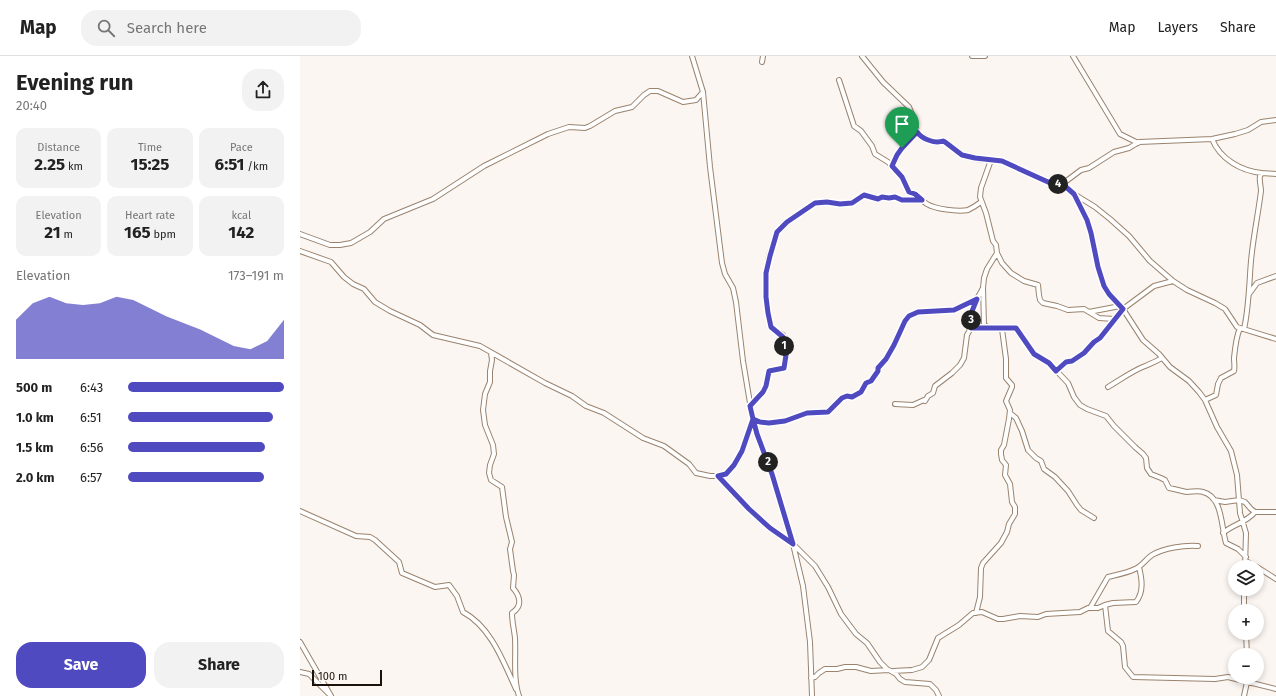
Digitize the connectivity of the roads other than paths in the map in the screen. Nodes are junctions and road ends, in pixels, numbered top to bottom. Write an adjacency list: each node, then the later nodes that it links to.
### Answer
1 (692, 56): 9 (street)
2 (763, 56): 7 (street)
3 (862, 56): 11 (street)
4 (972, 56): 5 (street)
5 (985, 56)
6 (1073, 56): 13 (street)
7 (762, 62)
8 (839, 80): 15 (street)
9 (703, 92): 22 (street); 44 (street)
10 (1276, 120): 12 (street)
11 (917, 132): 14 (street); 15 (street)
12 (1212, 139): 13 (street); 16 (street)
13 (1138, 143): 18 (street)
14 (991, 160): 18 (street); 21 (street)
15 (892, 166): 20 (street)
16 (1262, 173): 17 (street); 28 (street)
17 (1276, 174)
18 (1061, 185): 19 (street)
19 (1074, 194): 26 (street); 30 (street)
20 (922, 200): 21 (street); 44 (street)
21 (981, 202): 24 (street)
22 (300, 234)
23 (300, 251): 38 (street)
24 (997, 253): 27 (street); 31 (street)
25 (1276, 276): 28 (street)
26 (1173, 281): 30 (street); 36 (street)
27 (983, 288): 29 (street); 34 (street)
28 (1249, 294): 36 (street)
29 (977, 299): 33 (street); 46 (street)
30 (1122, 308): 31 (street); 32 (street); 39 (street)
31 (1089, 312): 32 (street)
32 (1114, 319): 40 (street)
33 (971, 328): 34 (street); 43 (street)
34 (988, 328): 35 (street)
35 (1002, 329): 40 (street); 45 (street)
36 (1242, 329): 37 (street); 42 (street)
37 (1276, 339)
38 (491, 354): 47 (street); 74 (street)
39 (1162, 358): 41 (street); 42 (street)
40 (1056, 371): 48 (street)
41 (1108, 387)
42 (1204, 400): 49 (street)
43 (895, 404)
44 (750, 406): 46 (street)
45 (1010, 412): 53 (street); 64 (street)
46 (753, 419): 47 (street); 56 (street)
47 (718, 476): 56 (street)
48 (1214, 500): 49 (street); 55 (street)
49 (1239, 500): 51 (street); 54 (street)
50 (300, 510): 74 (street)
51 (1255, 512): 52 (street); 54 (street)
52 (1276, 512)
53 (1094, 518)
54 (1243, 522): 55 (street); 58 (street)
55 (1223, 532): 58 (street)
56 (793, 544): 66 (street); 70 (street)
57 (1198, 546): 59 (street)
58 (1246, 559)
59 (1139, 567): 62 (street); 63 (street)
60 (1264, 571): 61 (street)
61 (1276, 579)
62 (1105, 605): 63 (street); 69 (street)
63 (1090, 608): 64 (street)
64 (976, 613): 67 (street)
65 (300, 642): 75 (street)
66 (888, 670): 67 (street); 70 (street)
67 (893, 671): 78 (street)
68 (300, 672): 75 (street)
69 (1228, 677)
70 (811, 678): 77 (street)
71 (1247, 684): 79 (street)
72 (1255, 684): 73 (street)
73 (1276, 689)
74 (517, 691): 76 (street)
75 (331, 696)
76 (519, 696)
77 (812, 696)
78 (939, 696)
79 (1244, 696)

